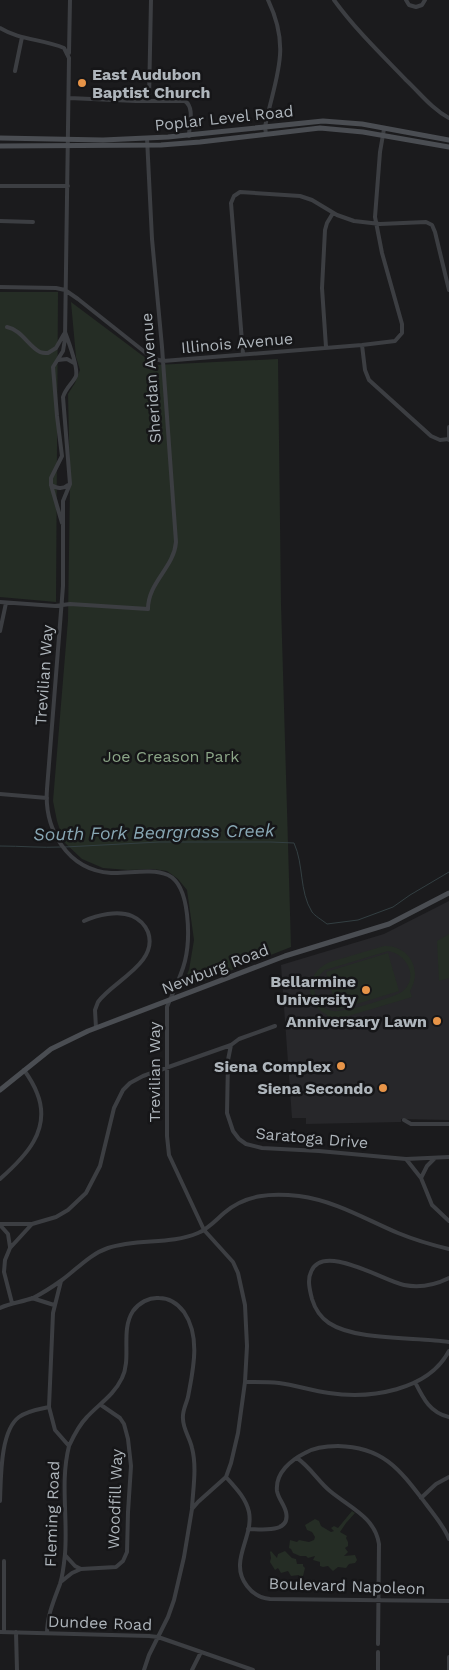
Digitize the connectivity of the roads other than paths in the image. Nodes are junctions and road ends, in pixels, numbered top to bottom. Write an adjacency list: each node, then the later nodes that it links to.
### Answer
1 (70, 0): 9 (street, Trevilian Way)
2 (151, 0): 12 (street)
3 (268, 0): 14 (street)
4 (334, 0): 13 (street)
5 (406, 0): 6 (street)
6 (425, 0)
7 (0, 28): 8 (street)
8 (22, 37): 9 (street); 10 (street)
9 (68, 55): 11 (street, Trevilian Way)
10 (15, 71)
11 (69, 98): 12 (street); 21 (street, Trevilian Way)
12 (149, 100): 17 (street)
13 (449, 118)
14 (265, 127): 15 (main road, Poplar Level Road); 16 (street); 17 (main road, Poplar Level Road)
15 (384, 129): 18 (street, Illinois Avenue); 22 (main road, Poplar Level Road)
16 (266, 134): 18 (main road, Poplar Level Road); 23 (main road, Poplar Level Road)
17 (189, 136): 20 (main road, Poplar Level Road)
18 (383, 136): 26 (main road, Poplar Level Road); 32 (street, Illinois Avenue)
19 (0, 138): 21 (main road, Poplar Level Road)
20 (147, 138): 21 (main road, Poplar Level Road); 23 (street, Sheridan Avenue)
21 (68, 139): 25 (street, Trevilian Way)
22 (449, 140)
23 (148, 145): 25 (main road, Poplar Level Road); 42 (street, Sheridan Avenue)
24 (0, 146): 25 (main road, Poplar Level Road)
25 (68, 146): 28 (street, Trevilian Way)
26 (449, 147)
27 (0, 186): 28 (street)
28 (68, 186): 34 (street, Trevilian Way)
29 (333, 213): 32 (street); 39 (street); 40 (street)
30 (0, 221): 31 (street)
31 (33, 222)
32 (376, 223): 35 (street); 38 (street, Illinois Avenue)
33 (0, 287): 34 (street)
34 (65, 290): 37 (street, Trevilian Way); 42 (street, Illinois Avenue)
35 (449, 290)
36 (6, 327): 37 (street)
37 (65, 332): 41 (street, Trevilian Way); 43 (street, Trevilian Way)
38 (362, 345): 39 (street, Illinois Avenue); 45 (street)
39 (326, 348): 40 (street, Illinois Avenue)
40 (243, 354): 42 (street, Illinois Avenue)
41 (58, 360): 43 (street); 47 (street, Trevilian Way)
42 (163, 361): 51 (street, Sheridan Avenue)
43 (74, 363): 46 (street, Trevilian Way)
44 (449, 427): 45 (street)
45 (449, 440)
46 (70, 484): 47 (street); 48 (street, Trevilian Way)
47 (51, 485): 48 (street, Trevilian Way)
48 (63, 527): 51 (street, Trevilian Way)
49 (0, 602): 50 (street)
50 (6, 603): 51 (street); 52 (street)
51 (62, 606): 54 (street, Trevilian Way)
52 (0, 631)
53 (0, 794): 54 (street)
54 (46, 798): 57 (street, Trevilian Way)
55 (449, 893): 57 (main road, Newburg Road)
56 (84, 921): 59 (street)
57 (170, 1000): 59 (main road, Newburg Road); 61 (street, Trevilian Way)
58 (275, 1026): 60 (street)
59 (96, 1028): 62 (main road, Newburg Road)
60 (231, 1045): 61 (street); 68 (street, Saratoga Drive)
61 (166, 1068): 73 (street); 74 (street, Trevilian Way)
62 (24, 1070): 63 (main road, Newburg Road); 70 (street)
63 (0, 1090)
64 (404, 1120): 65 (street)
65 (449, 1124)
66 (449, 1157): 67 (street, Saratoga Drive)
67 (434, 1159): 68 (street, Saratoga Drive); 69 (street)
68 (406, 1160): 69 (street)
69 (421, 1178): 71 (street)
70 (0, 1179)
71 (449, 1222)
72 (0, 1224): 73 (street); 75 (street)
73 (32, 1224): 75 (street)
74 (204, 1230): 76 (street); 78 (street); 85 (street, Trevilian Way)
75 (10, 1248): 80 (street)
76 (449, 1250)
77 (449, 1278): 83 (street)
78 (61, 1281): 79 (street); 81 (street, Fleming Road)
79 (32, 1298): 80 (street); 81 (street)
80 (12, 1303): 82 (street)
81 (54, 1305): 88 (street, Fleming Road)
82 (0, 1308)
83 (449, 1342)
84 (449, 1351): 86 (street)
85 (244, 1382): 86 (street); 92 (street, Trevilian Way)
86 (415, 1382): 89 (street)
87 (101, 1405): 90 (street); 96 (street); 101 (street, Woodfill Way)
88 (48, 1408): 90 (street, Fleming Road); 95 (street)
89 (449, 1417)
90 (69, 1446): 99 (street, Fleming Road)
91 (297, 1458): 94 (street); 97 (street); 103 (street)
92 (226, 1477): 96 (street); 97 (street, Boulevard Napoleon)
93 (449, 1477): 94 (street)
94 (421, 1498): 98 (street)
95 (0, 1501)
96 (192, 1509): 108 (street)
97 (248, 1529): 103 (street, Boulevard Napoleon)
98 (449, 1539)
99 (65, 1555): 101 (street); 102 (street, Fleming Road)
100 (4, 1561): 105 (street)
101 (81, 1569): 102 (street)
102 (61, 1582): 107 (street, Fleming Road)
103 (378, 1600): 104 (street, Boulevard Napoleon); 109 (street)
104 (449, 1601)
105 (2, 1632): 106 (street, Dundee Road)
106 (16, 1632): 107 (street, Dundee Road); 113 (street)
107 (47, 1633): 108 (street, Dundee Road)
108 (158, 1637): 110 (street, Dundee Road); 114 (street)
109 (378, 1644)
110 (201, 1652): 115 (street); 116 (street, Dundee Road)
111 (378, 1652): 117 (street)
112 (449, 1657): 118 (street)
113 (17, 1670)
114 (144, 1670)
115 (192, 1670)
116 (253, 1670)
117 (378, 1670)
118 (449, 1670)

